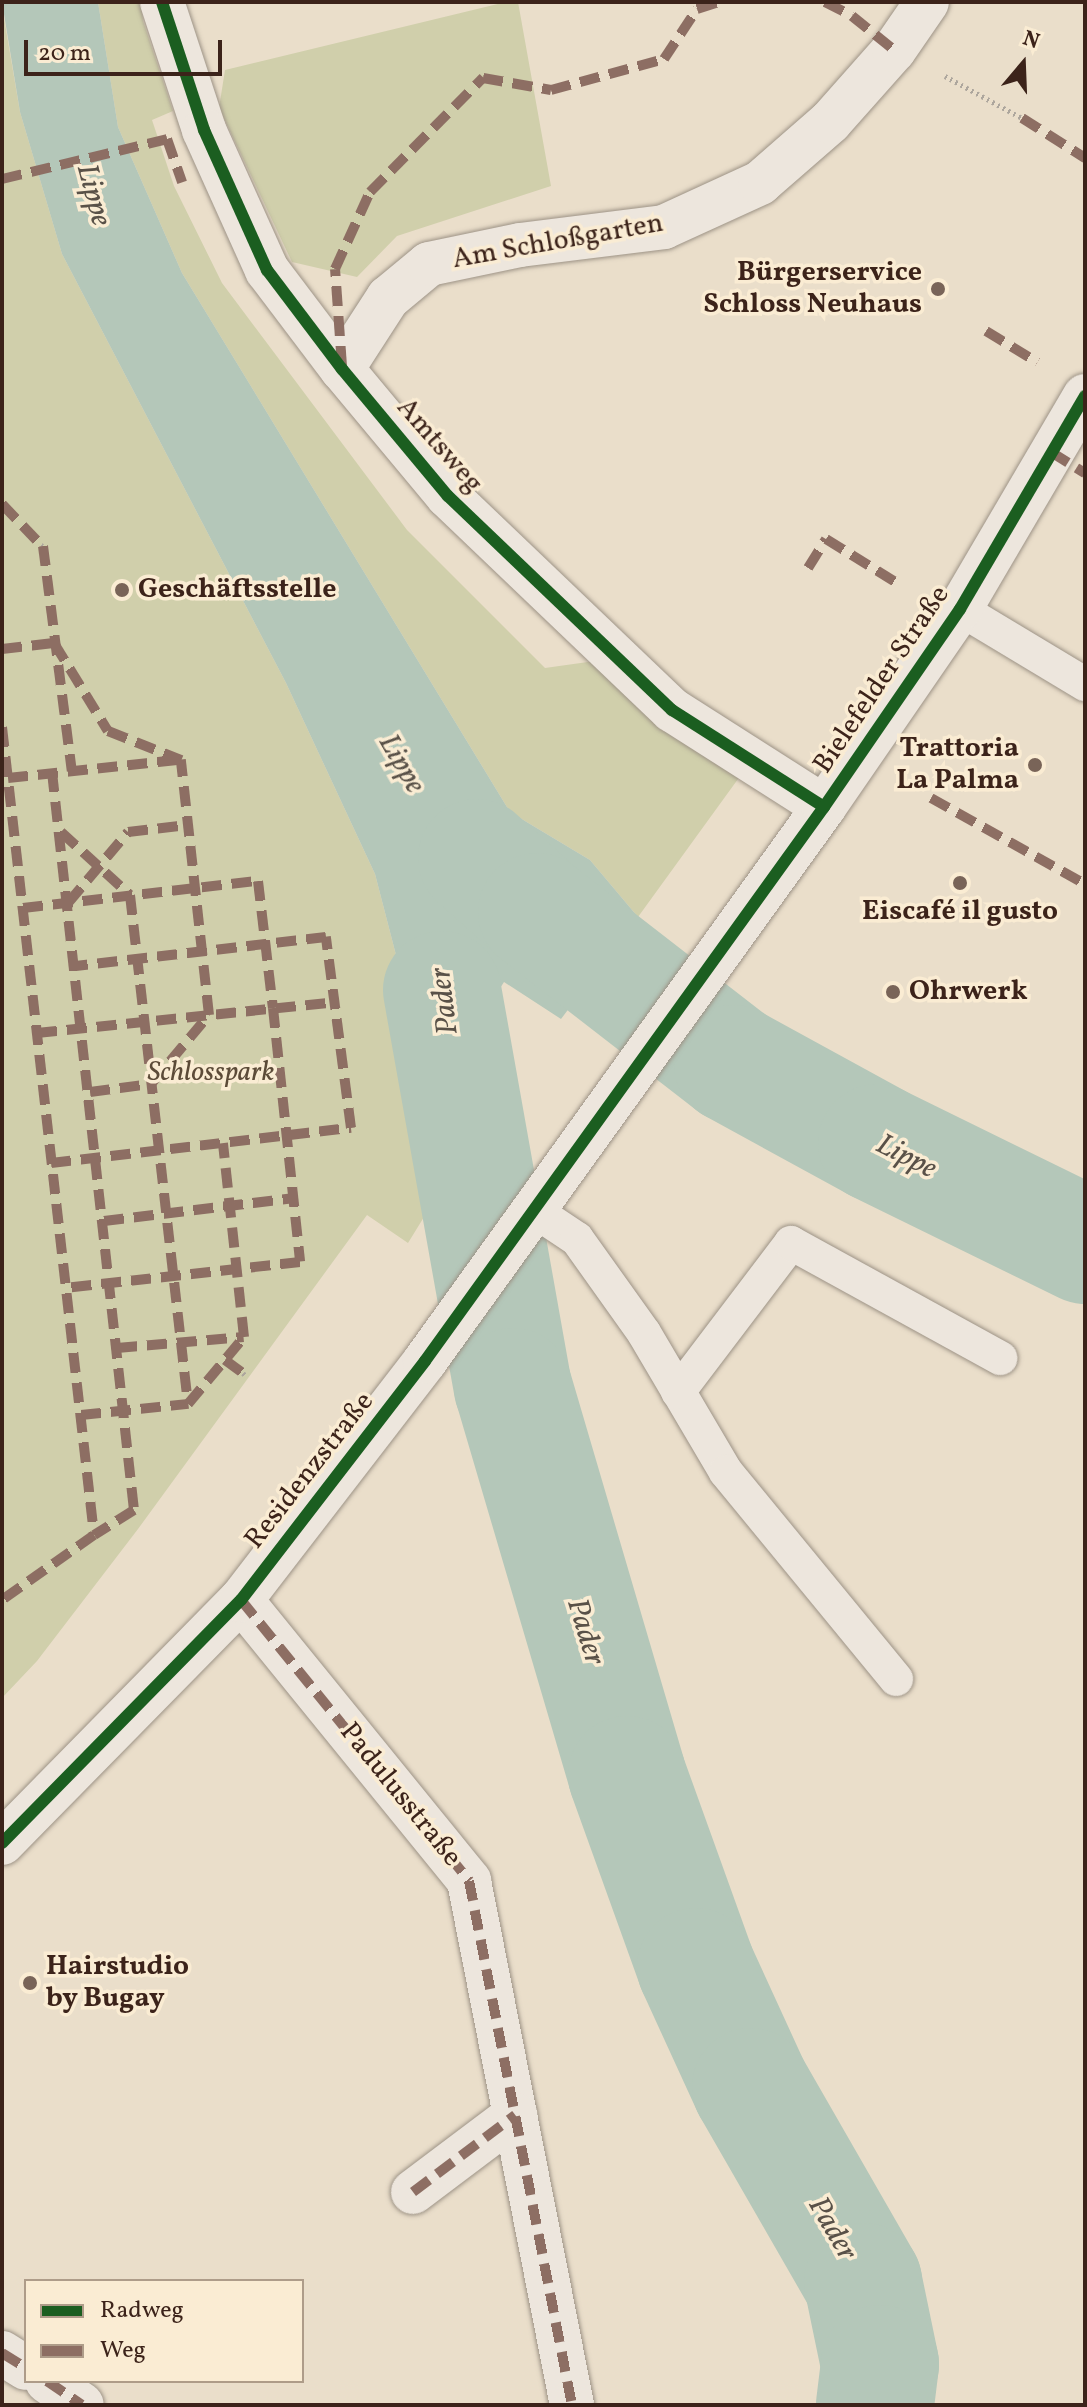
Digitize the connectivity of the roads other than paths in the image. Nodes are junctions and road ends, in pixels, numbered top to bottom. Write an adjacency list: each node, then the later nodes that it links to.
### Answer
1 (162, 2): 3 (street, Amtsweg)
2 (927, 2): 3 (street, Am Schloßgarten)
3 (342, 369): 7 (street, Amtsweg)
4 (1085, 396): 5 (street, Bielefelder Straße)
5 (960, 609): 6 (lane); 7 (street, Bielefelder Straße)
6 (1085, 684)
7 (824, 807): 8 (street, Bielefelder Straße)
8 (617, 1095): 9 (street, Residenzstraße)
9 (529, 1217): 11 (lane); 12 (street, Residenzstraße)
10 (1000, 1358): 11 (lane)
11 (678, 1392): 13 (lane)
12 (241, 1600): 14 (street, Residenzstraße); 15 (street, Padulusstraße)
13 (896, 1679)
14 (2, 1843)
15 (515, 2115): 16 (street); 21 (street, Padulusstraße)
16 (413, 2192)
17 (2, 2353): 18 (street)
18 (24, 2367)
19 (50, 2383): 20 (street)
20 (82, 2405)
21 (572, 2405)

